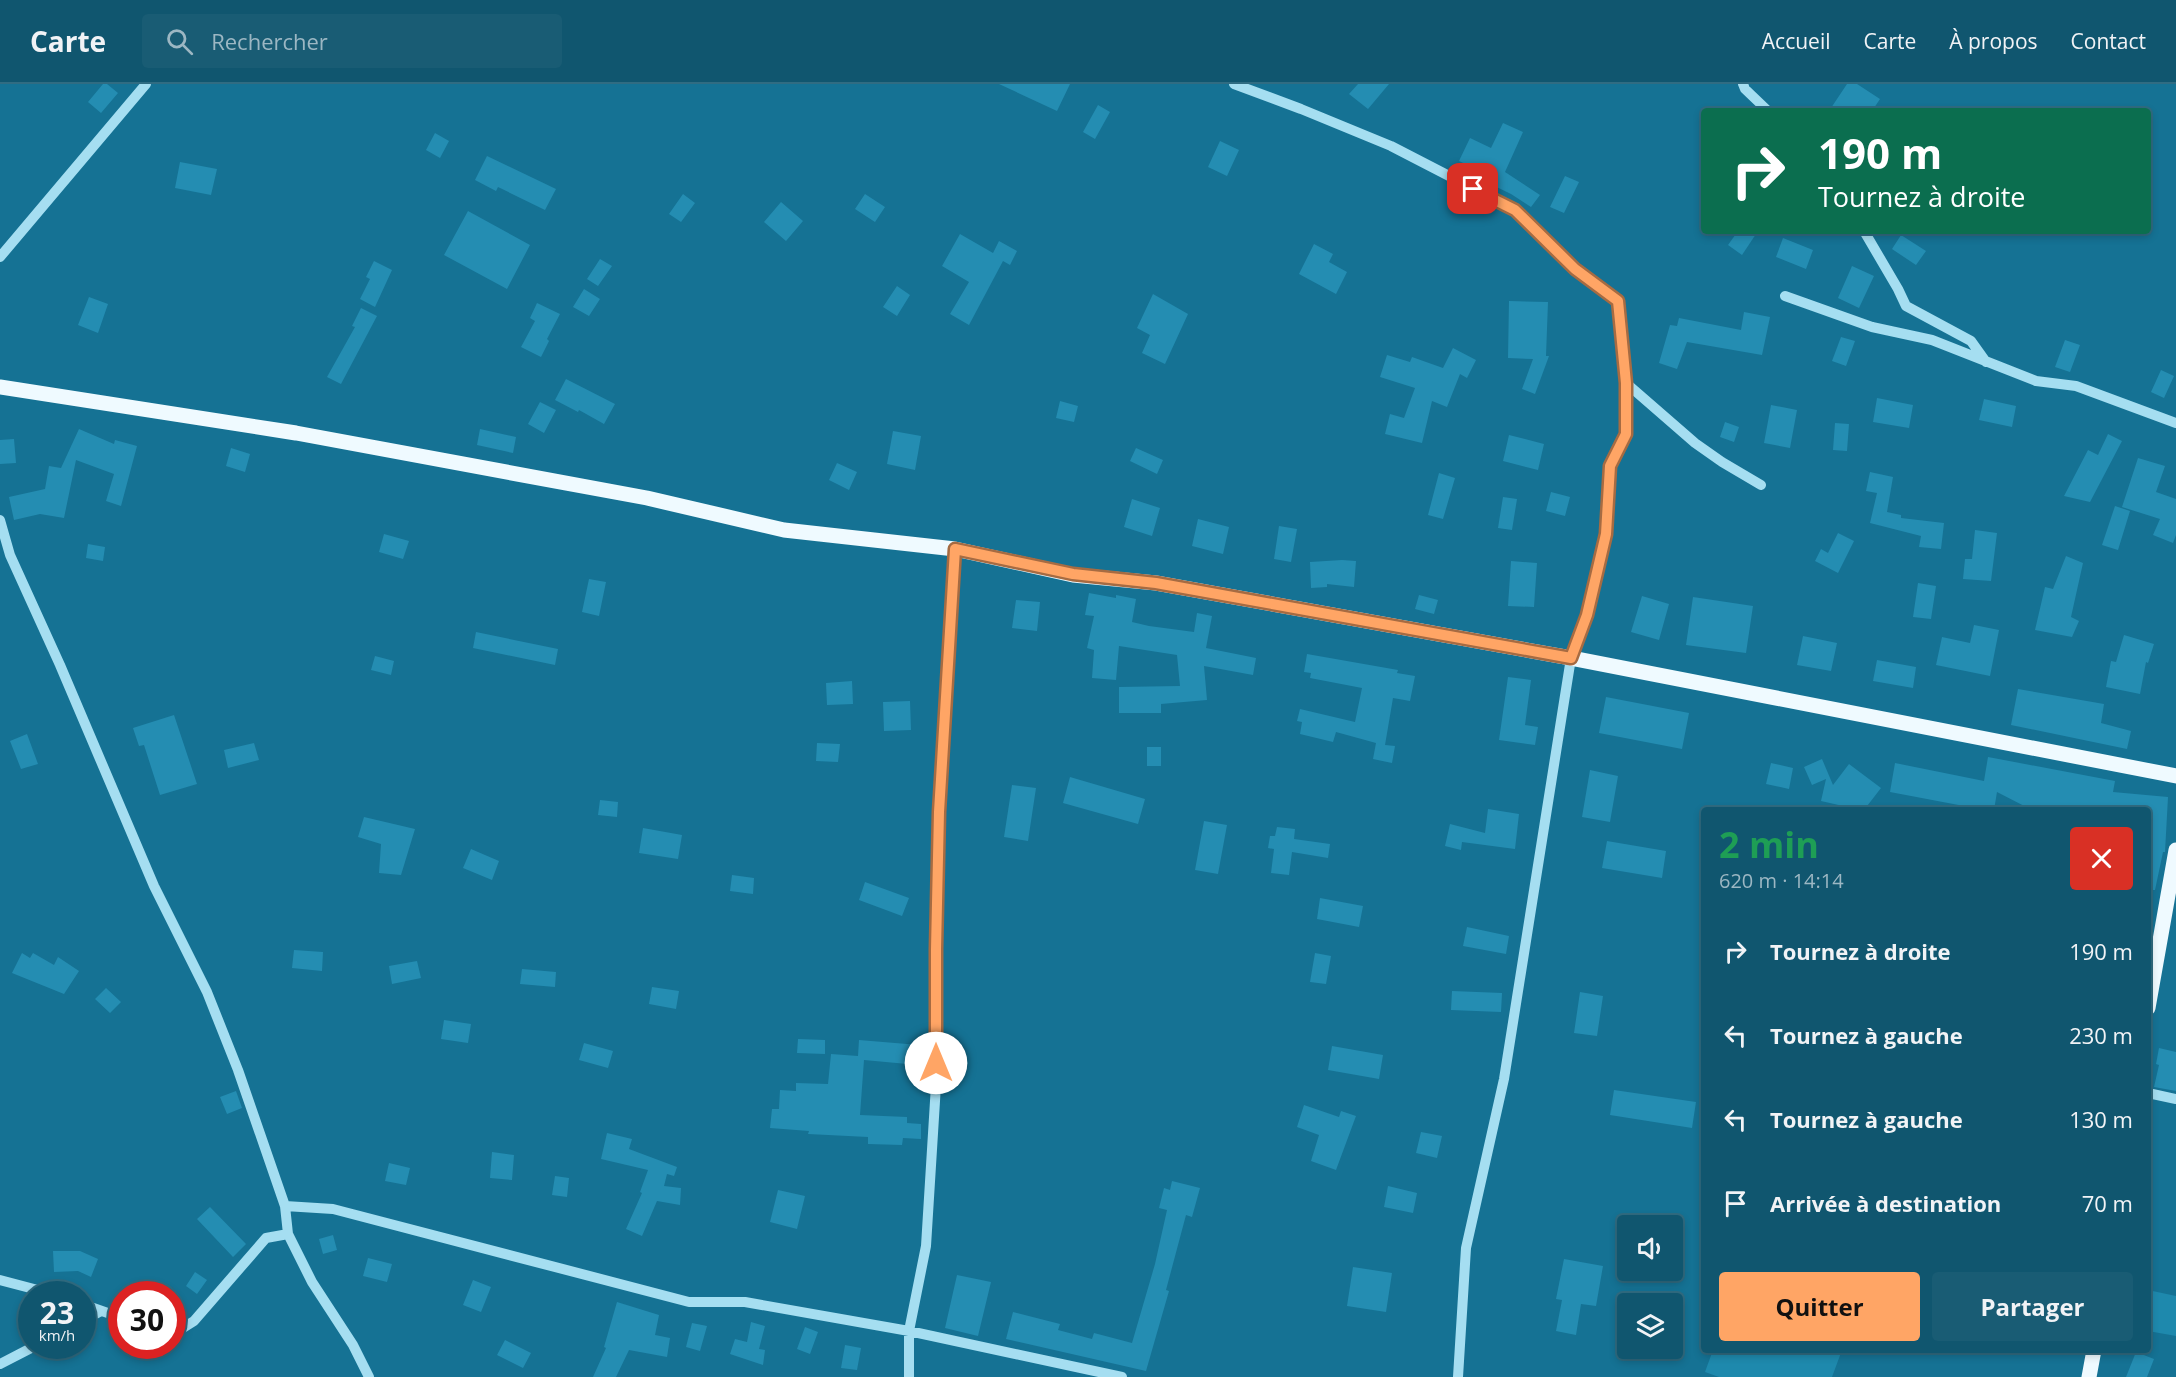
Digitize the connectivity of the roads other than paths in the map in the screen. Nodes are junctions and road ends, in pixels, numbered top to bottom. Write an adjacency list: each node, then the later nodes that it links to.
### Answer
1 (146, 84): 6 (street)
2 (1234, 84): 9 (street)
3 (1743, 84): 4 (street)
4 (1765, 108)
5 (1866, 234): 8 (street)
6 (0, 257)
7 (1785, 296): 8 (street)
8 (1986, 362): 11 (street)
9 (1626, 383): 12 (street); 15 (street)
10 (0, 387): 14 (main road)
11 (2176, 423)
12 (1761, 485)
13 (0, 520): 21 (street)
14 (955, 549): 15 (main road); 30 (street)
15 (1571, 658): 16 (main road); 37 (street)
16 (2176, 776)
17 (2176, 850): 18 (main road)
18 (2151, 991)
19 (2151, 1094): 20 (street)
20 (2176, 1099)
21 (285, 1206): 22 (street); 30 (street)
22 (288, 1234): 29 (street); 34 (street)
23 (0, 1280): 24 (street)
24 (18, 1285)
25 (96, 1309): 26 (street)
26 (101, 1311): 27 (street); 28 (street)
27 (108, 1313)
28 (96, 1314)
29 (186, 1326)
30 (909, 1331): 35 (street); 36 (street)
31 (2094, 1353): 38 (main road)
32 (18, 1355): 33 (street)
33 (0, 1364)
34 (369, 1377)
35 (909, 1377)
36 (1122, 1377)
37 (1458, 1377)
38 (2090, 1377)

